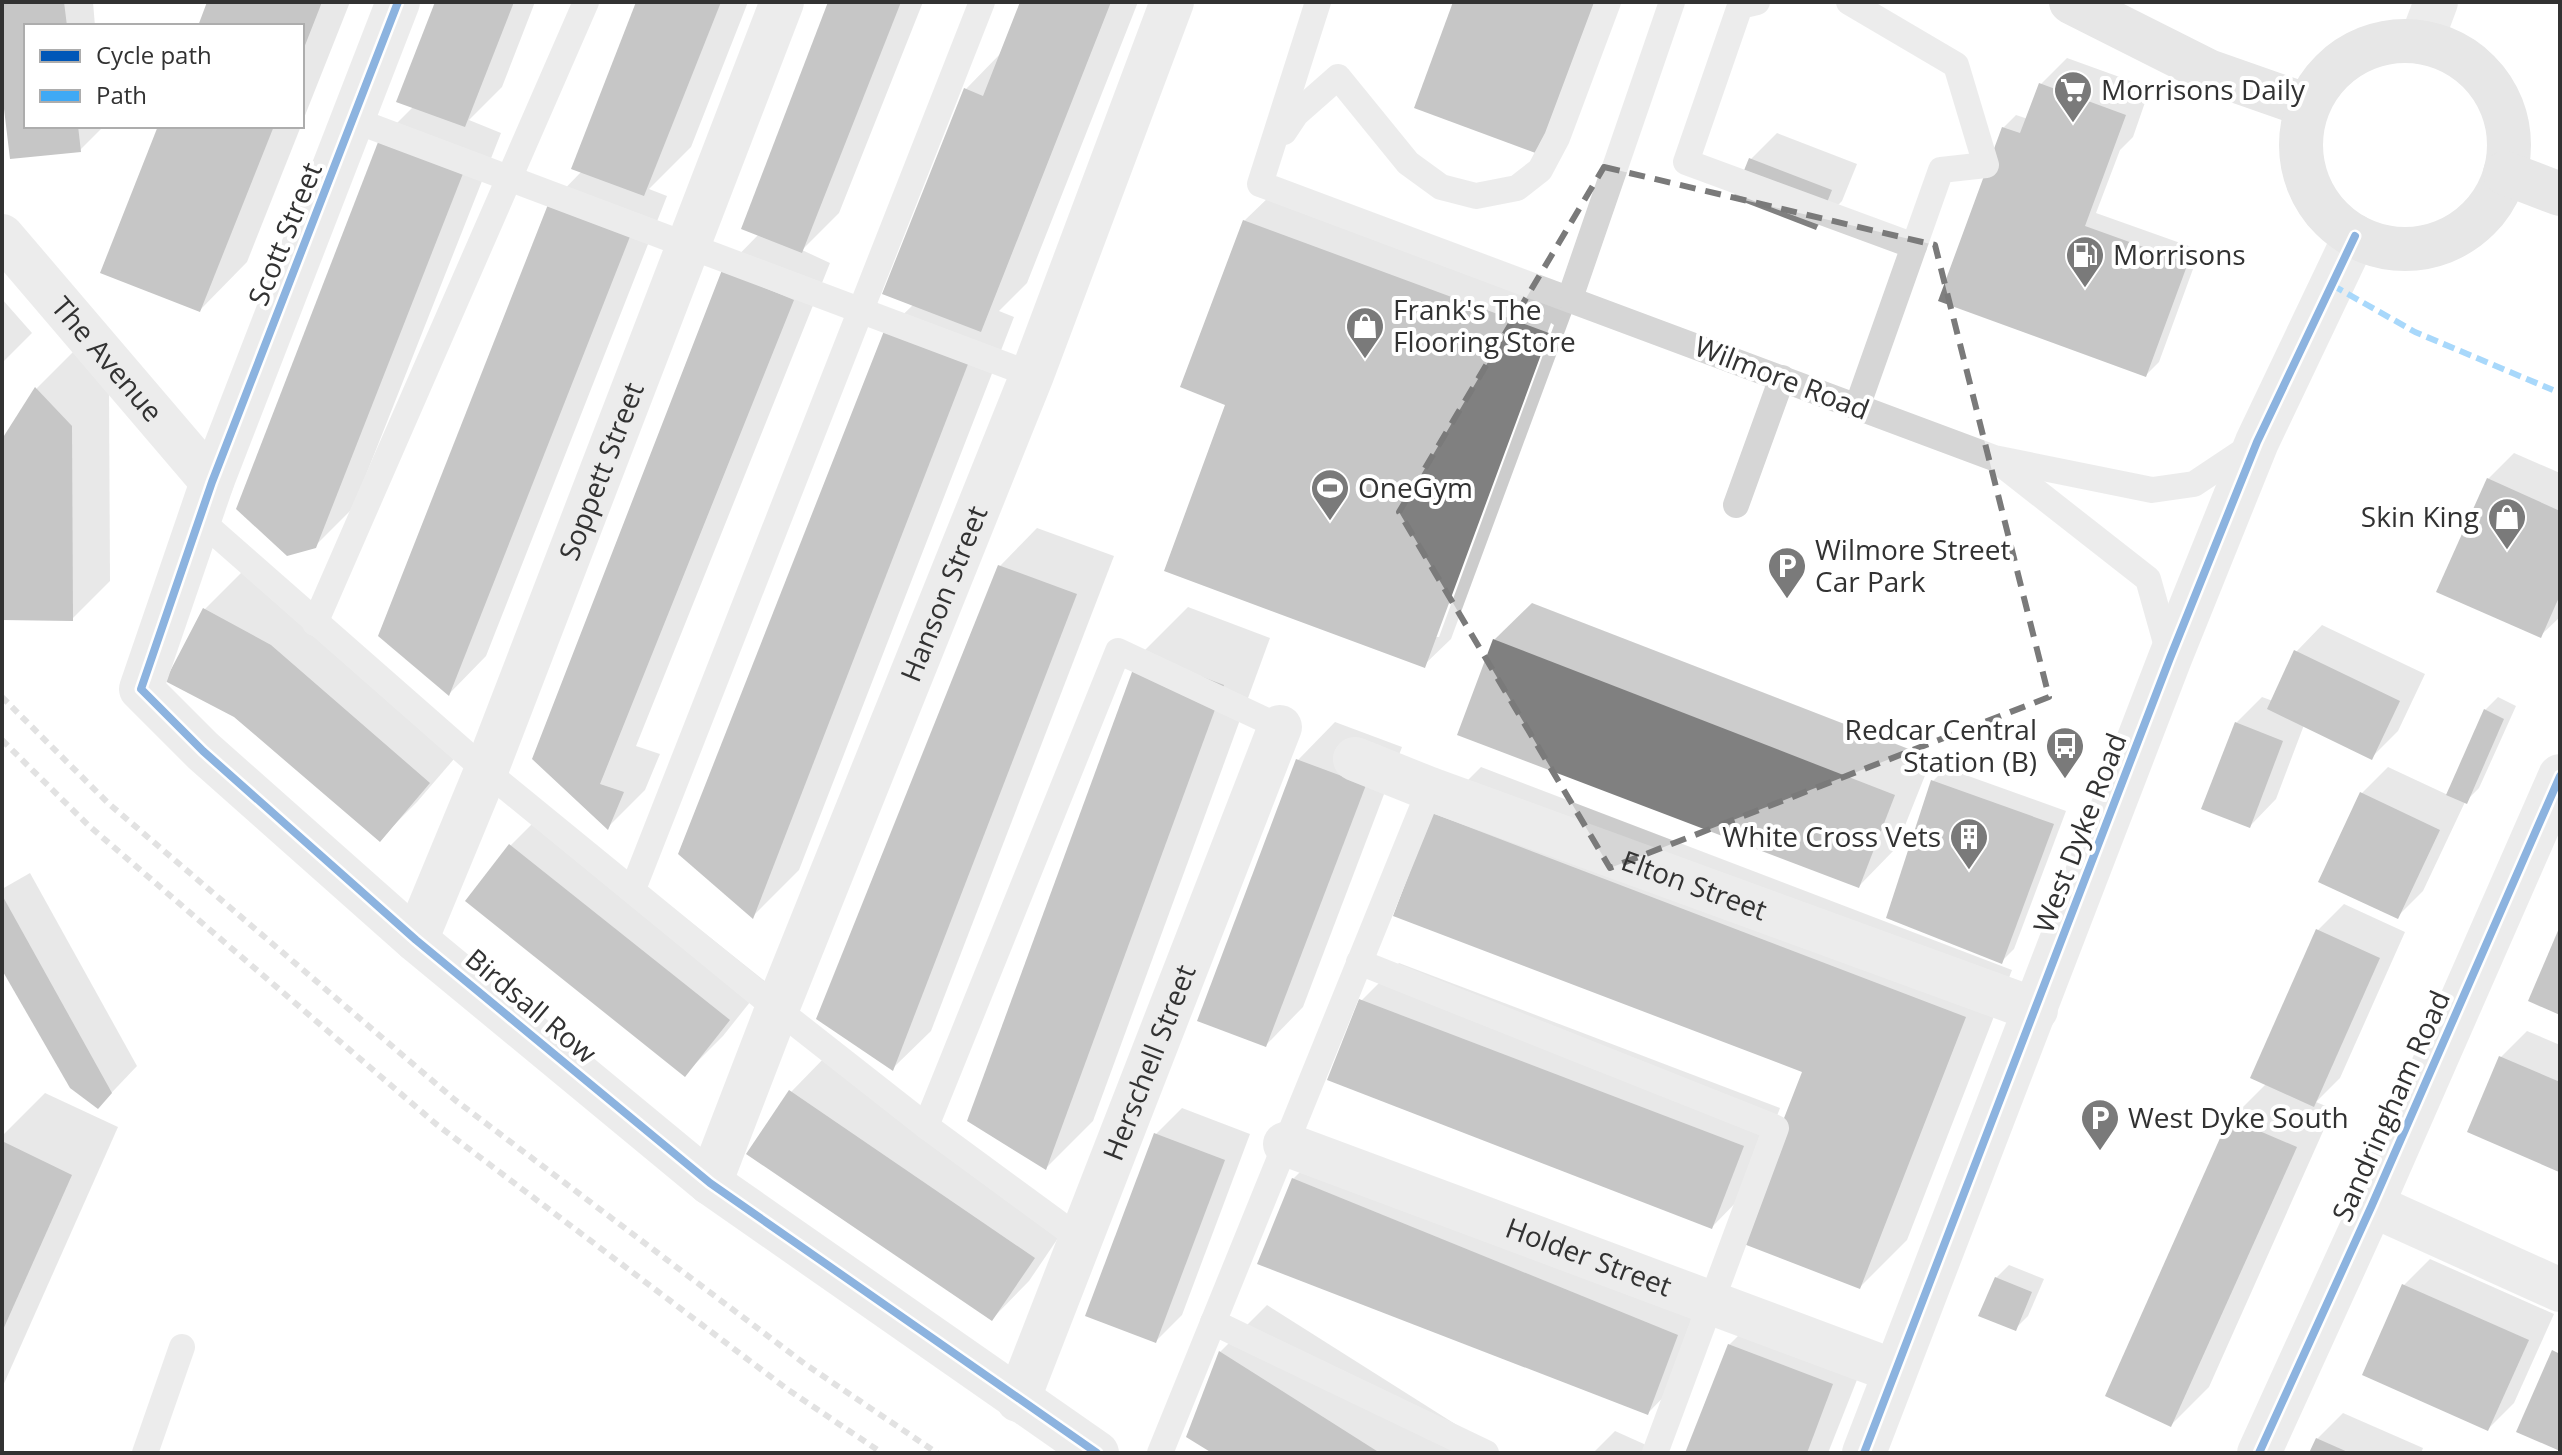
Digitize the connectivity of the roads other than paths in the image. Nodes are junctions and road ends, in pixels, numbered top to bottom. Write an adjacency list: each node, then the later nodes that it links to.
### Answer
1 (398, 2): 15 (street, Scott Street)
2 (586, 2): 18 (lane)
3 (782, 2): 22 (street, Soppett Street)
4 (982, 2): 25 (lane)
5 (1172, 2): 26 (street, Hanson Street)
6 (1318, 2): 16 (lane)
7 (1608, 2): 16 (lane)
8 (1672, 2): 24 (lane)
9 (1757, 2): 23 (lane)
10 (1849, 2): 23 (lane)
11 (2071, 2): 14 (main road)
12 (2436, 2): 13 (street)
13 (2421, 42): 14 (main road); 17 (main road)
14 (2308, 106): 21 (main road)
15 (354, 120): 18 (lane); 31 (street, Scott Street)
16 (1271, 152): 24 (lane, Wilmore Road)
17 (2505, 173): 19 (main road); 21 (main road)
18 (509, 178): 22 (lane); 33 (lane)
19 (2560, 194)
20 (2, 236): 31 (street, The Avenue)
21 (2355, 236): 29 (street, West Dyke Road)
22 (688, 246): 25 (lane); 37 (street, Soppett Street)
23 (1914, 246): 28 (lane)
24 (1570, 298): 27 (lane, Wilmore Road)
25 (860, 311): 26 (lane); 40 (lane)
26 (1032, 375): 43 (street, Hanson Street)
27 (1782, 378): 28 (lane, Wilmore Road); 32 (lane)
28 (1857, 407): 30 (lane, Wilmore Road)
29 (2257, 442): 30 (lane, Wilmore Road); 34 (street, West Dyke Road)
30 (1994, 458): 34 (lane, Wilmore Road)
31 (205, 500): 33 (lane); 41 (street, Birdsall Row)
32 (1736, 505)
33 (315, 623): 37 (lane)
34 (2170, 658): 44 (street, West Dyke Road)
35 (1280, 727): 45 (lane); 49 (street, Herschell Street)
36 (1355, 759): 39 (street, Elton Street)
37 (486, 771): 40 (lane); 41 (street, Soppett Street)
38 (2560, 776): 48 (street, Sandringham Road)
39 (1430, 789): 42 (lane); 44 (street, Elton Street)
40 (633, 889): 43 (lane)
41 (416, 940): 47 (street, Birdsall Row)
42 (1359, 962): 46 (lane); 51 (lane)
43 (777, 1009): 45 (lane); 47 (street, Hanson Street)
44 (2036, 1010): 54 (street, West Dyke Road)
45 (926, 1126): 49 (lane)
46 (1285, 1144): 51 (street, Holder Street); 52 (lane)
47 (710, 1183): 55 (street, Birdsall Row)
48 (2372, 1205): 50 (street); 62 (street, Sandringham Road)
49 (1080, 1239): 55 (street, Herschell Street)
50 (2560, 1290)
51 (1711, 1304): 54 (street, Holder Street); 60 (lane)
52 (1213, 1322): 58 (lane); 59 (lane)
53 (182, 1347): 56 (lane)
54 (1894, 1371): 61 (street, West Dyke Road)
55 (1018, 1400): 57 (street, Birdsall Row)
56 (145, 1453)
57 (1097, 1453)
58 (1160, 1453)
59 (1486, 1453)
60 (1655, 1453)
61 (1864, 1453)
62 (2259, 1453)

